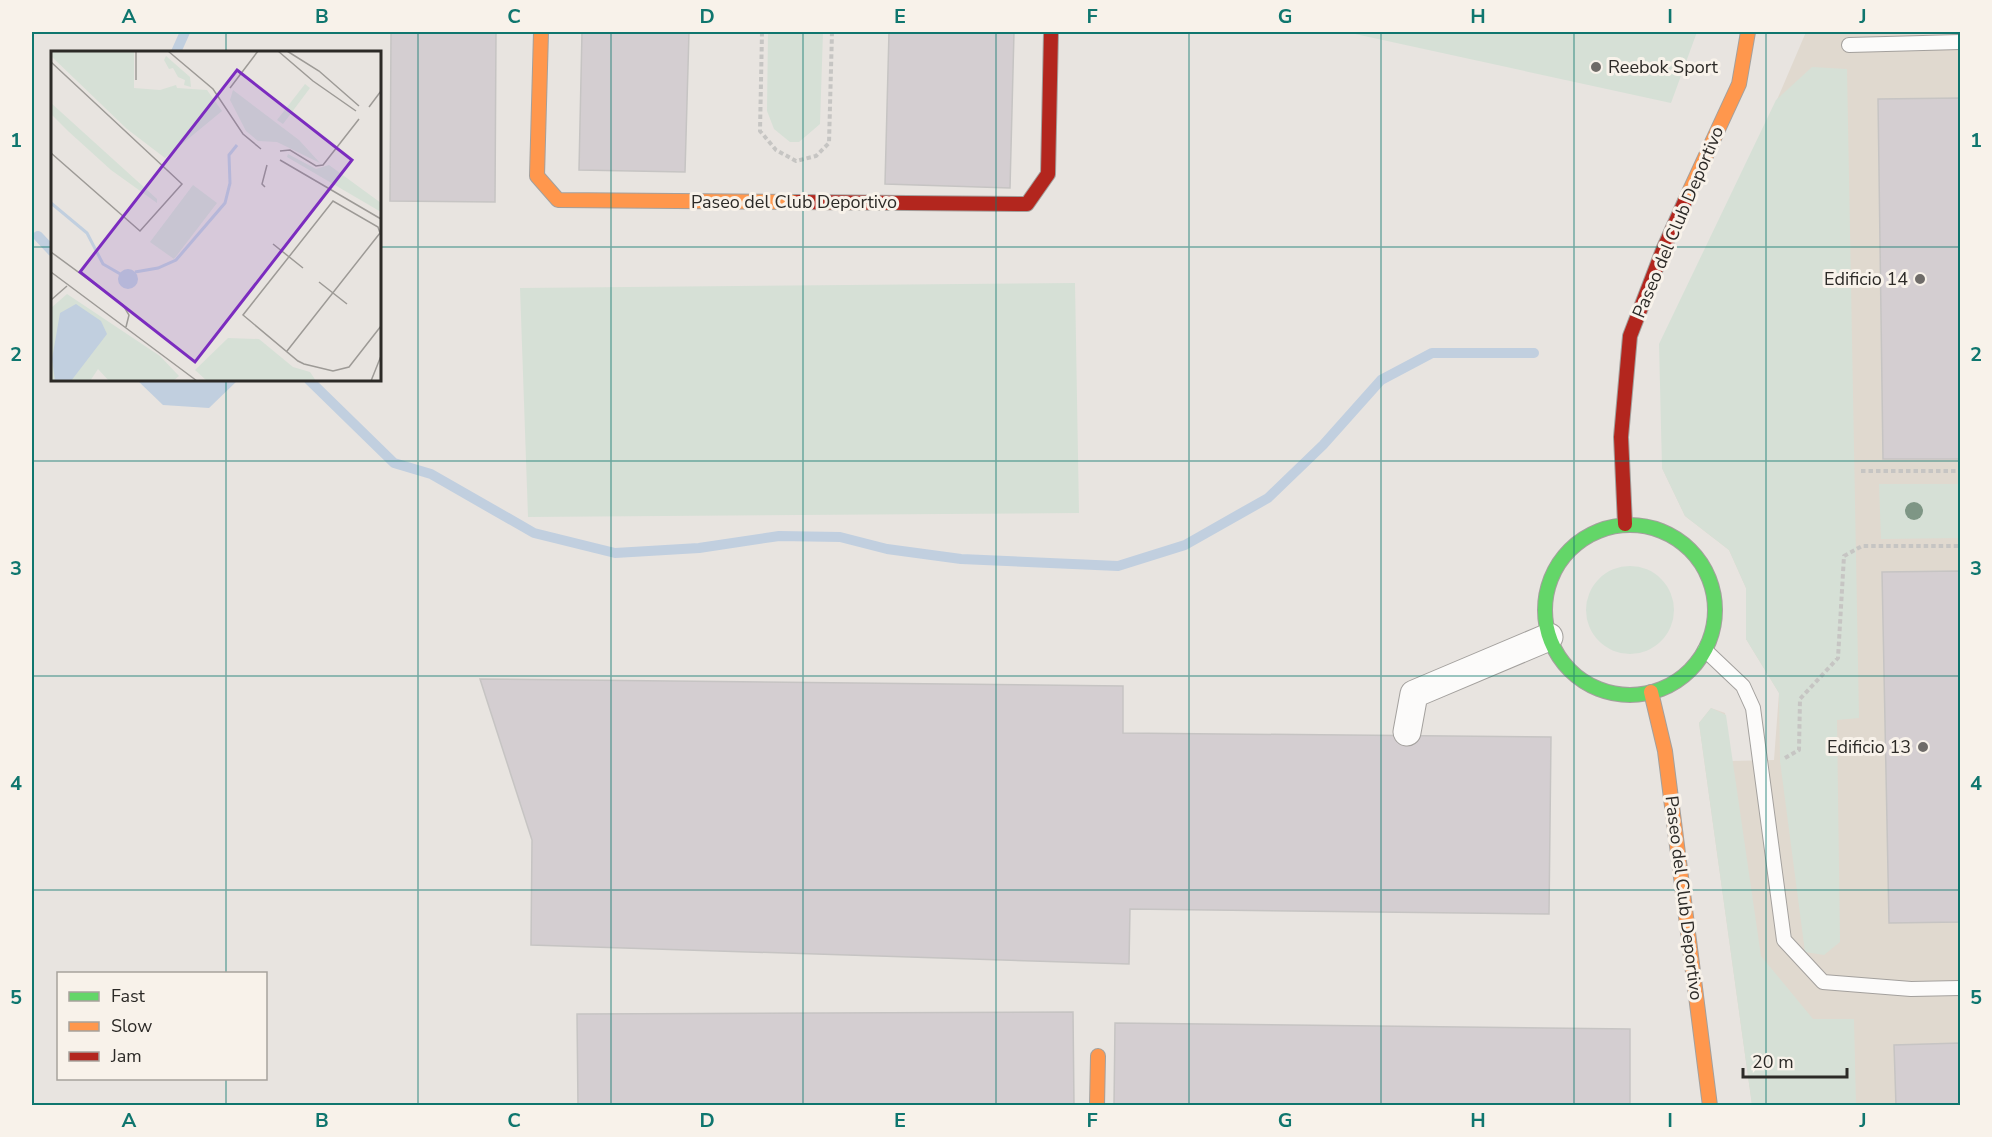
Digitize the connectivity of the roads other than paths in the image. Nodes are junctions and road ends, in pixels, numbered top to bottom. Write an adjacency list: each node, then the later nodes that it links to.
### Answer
1 (541, 32): 2 (street, Paseo del Club Deportivo)
2 (1052, 32)
3 (1748, 32): 6 (street, Paseo del Club Deportivo)
4 (1960, 42): 5 (lane)
5 (1849, 45)
6 (1625, 525): 7 (street); 8 (street)
7 (1549, 637): 9 (street); 10 (street)
8 (1705, 650): 9 (street); 11 (lane)
9 (1651, 693): 14 (street, Paseo del Club Deportivo)
10 (1407, 732)
11 (1960, 988)
12 (1098, 1056): 13 (street)
13 (1097, 1106)
14 (1710, 1106)

